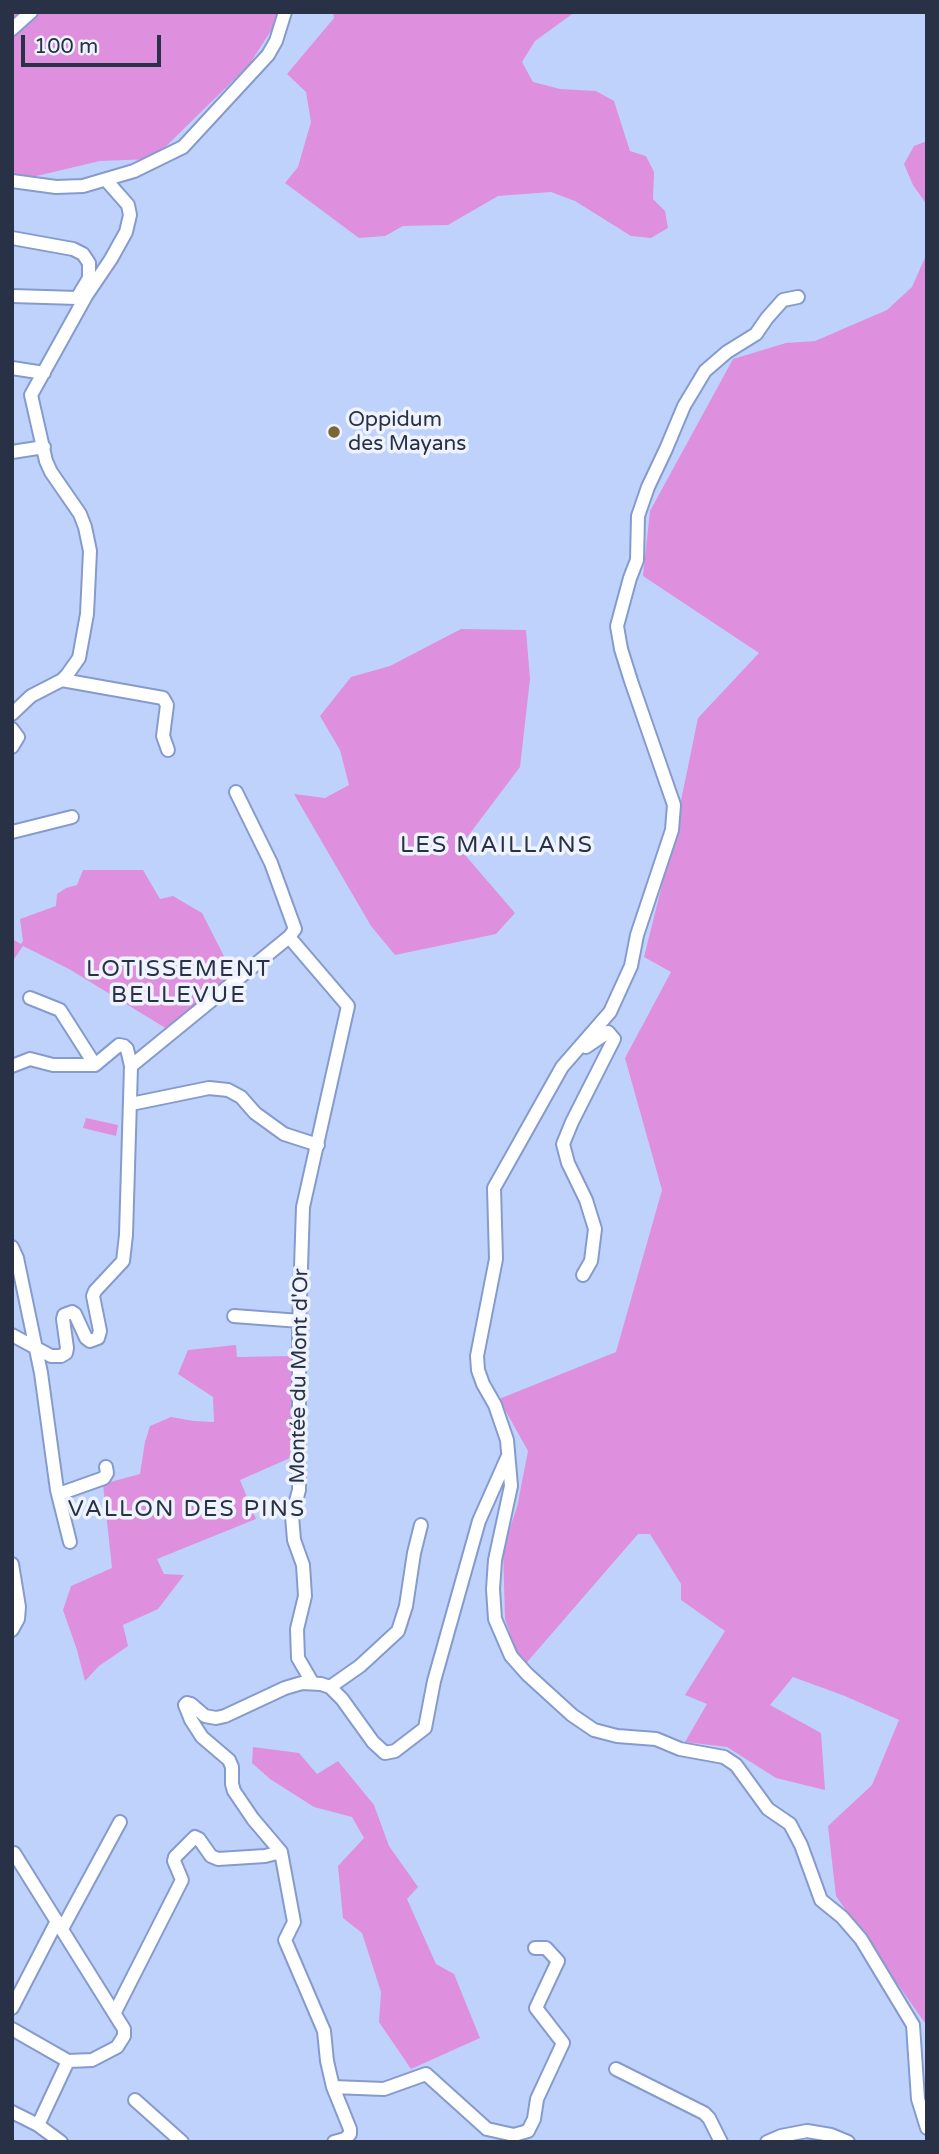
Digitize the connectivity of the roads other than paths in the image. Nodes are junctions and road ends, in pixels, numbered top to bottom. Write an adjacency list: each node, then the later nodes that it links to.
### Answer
1 (285, 12): 4 (street)
2 (28, 14): 3 (street)
3 (12, 29)
4 (106, 180): 5 (street); 8 (street)
5 (12, 181)
6 (12, 238): 7 (street)
7 (89, 263): 8 (street); 9 (street)
8 (101, 272): 12 (street)
9 (12, 296)
10 (798, 297): 28 (street)
11 (12, 368): 12 (street)
12 (44, 373): 13 (street)
13 (44, 447): 14 (street); 15 (street)
14 (12, 452)
15 (62, 680): 16 (street); 19 (street)
16 (12, 714)
17 (12, 729): 18 (street)
18 (12, 747)
19 (168, 750)
20 (236, 792): 23 (street)
21 (72, 817): 22 (street)
22 (12, 832)
23 (289, 937): 27 (street); 30 (street, Montée du Mont d'Or)
24 (30, 998): 25 (street)
25 (95, 1065): 26 (street); 27 (street)
26 (12, 1066)
27 (131, 1066): 29 (street)
28 (556, 1079): 32 (street); 37 (street)
29 (131, 1104): 30 (street); 36 (street)
30 (318, 1145): 34 (street, Montée du Mont d'Or)
31 (12, 1247): 36 (street)
32 (583, 1275)
33 (234, 1317): 34 (street)
34 (300, 1321): 44 (street, Montée du Mont d'Or)
35 (12, 1335): 36 (street)
36 (34, 1347): 39 (street)
37 (508, 1454): 45 (street); 60 (street)
38 (106, 1467): 39 (street)
39 (59, 1493): 41 (street)
40 (421, 1525): 45 (street)
41 (70, 1542)
42 (12, 1564): 43 (street)
43 (12, 1630)
44 (312, 1682): 45 (street); 47 (street)
45 (330, 1687)
46 (120, 1822): 49 (street)
47 (281, 1852): 52 (street); 56 (street)
48 (12, 1853): 49 (street)
49 (59, 1925): 51 (street); 52 (street)
50 (535, 1948): 56 (street)
51 (12, 2008)
52 (115, 2012): 54 (street)
53 (12, 2029): 54 (street)
54 (68, 2061): 59 (street)
55 (616, 2069): 64 (street)
56 (333, 2087): 63 (street)
57 (135, 2100): 62 (street)
58 (12, 2112): 59 (street)
59 (38, 2125): 61 (street)
60 (927, 2128)
61 (61, 2142)
62 (182, 2142)
63 (334, 2142)
64 (721, 2142)
65 (768, 2142): 66 (street)
66 (848, 2142)

